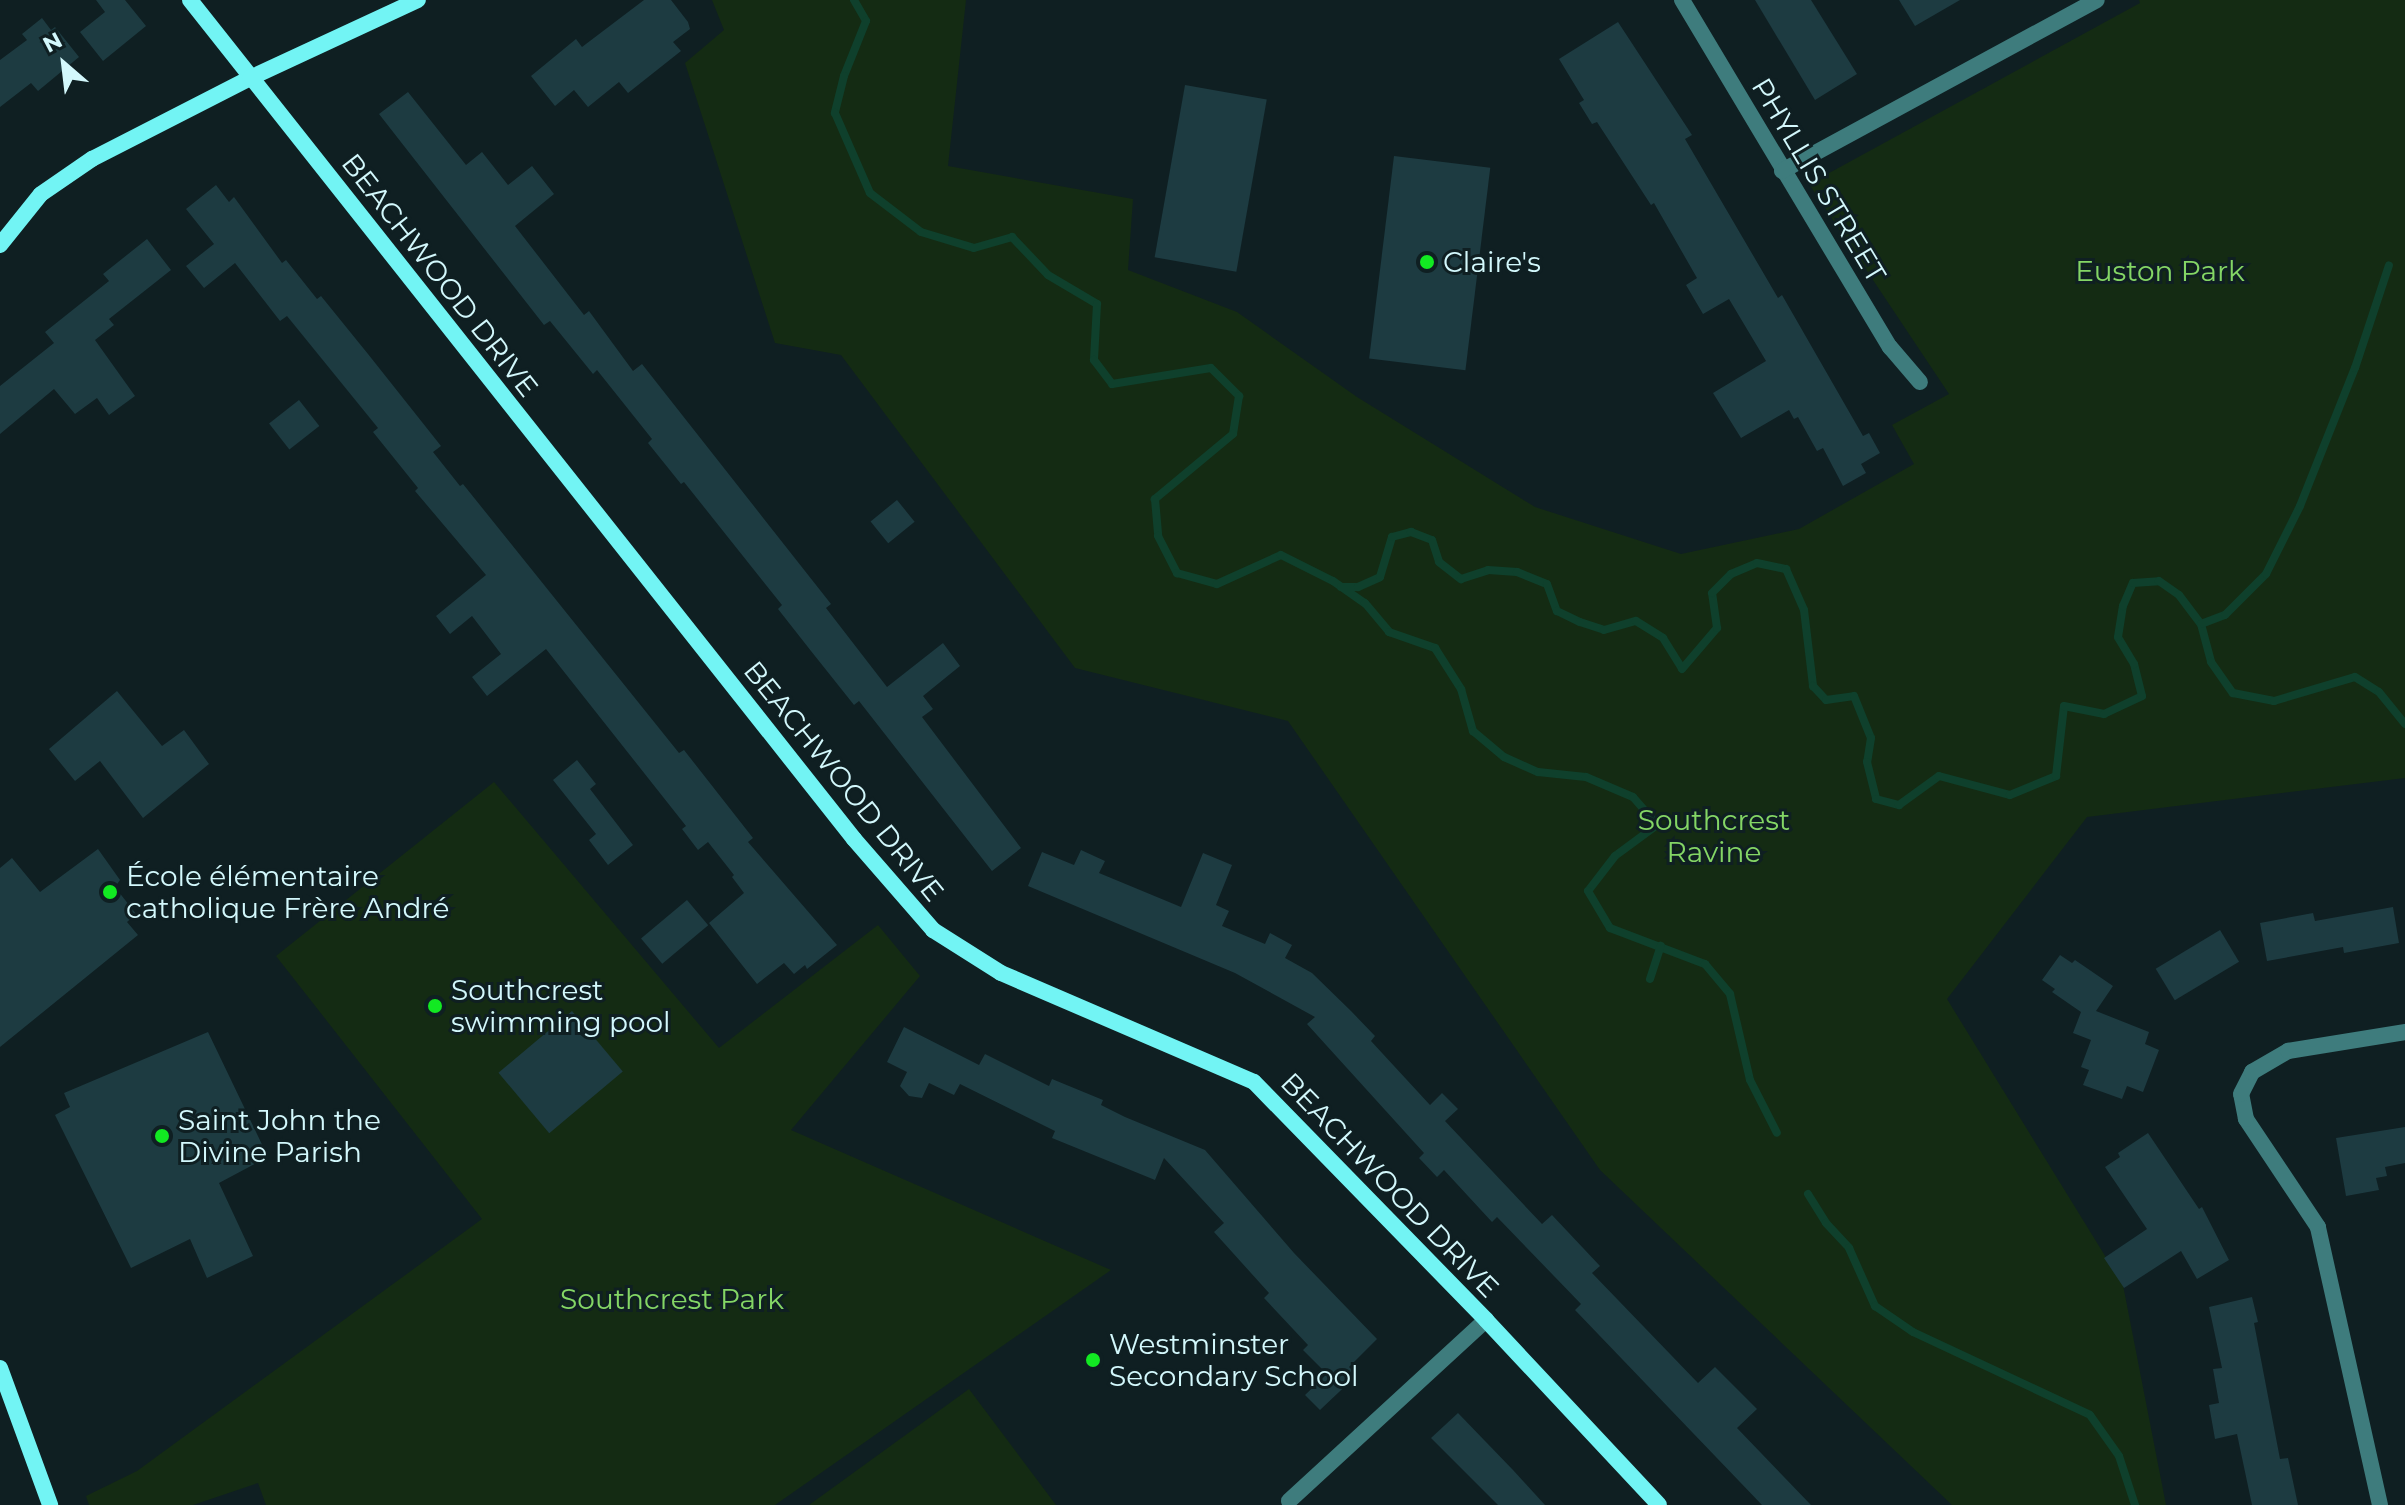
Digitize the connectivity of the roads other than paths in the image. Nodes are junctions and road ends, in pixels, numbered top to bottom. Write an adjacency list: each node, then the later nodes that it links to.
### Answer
1 (190, 0): 5 (street, BEACHWOOD DRIVE)
2 (418, 0): 5 (street)
3 (1682, 0): 6 (street, PHYLLIS STREET)
4 (2097, 0): 6 (street)
5 (250, 78): 7 (street); 10 (street, BEACHWOOD DRIVE)
6 (1782, 171): 8 (street, PHYLLIS STREET)
7 (0, 245)
8 (1920, 382)
9 (2405, 1032): 15 (street)
10 (1486, 1320): 12 (street); 14 (street, BEACHWOOD DRIVE)
11 (0, 1368): 13 (street)
12 (1289, 1501)
13 (50, 1505)
14 (1659, 1505)
15 (2380, 1505)

